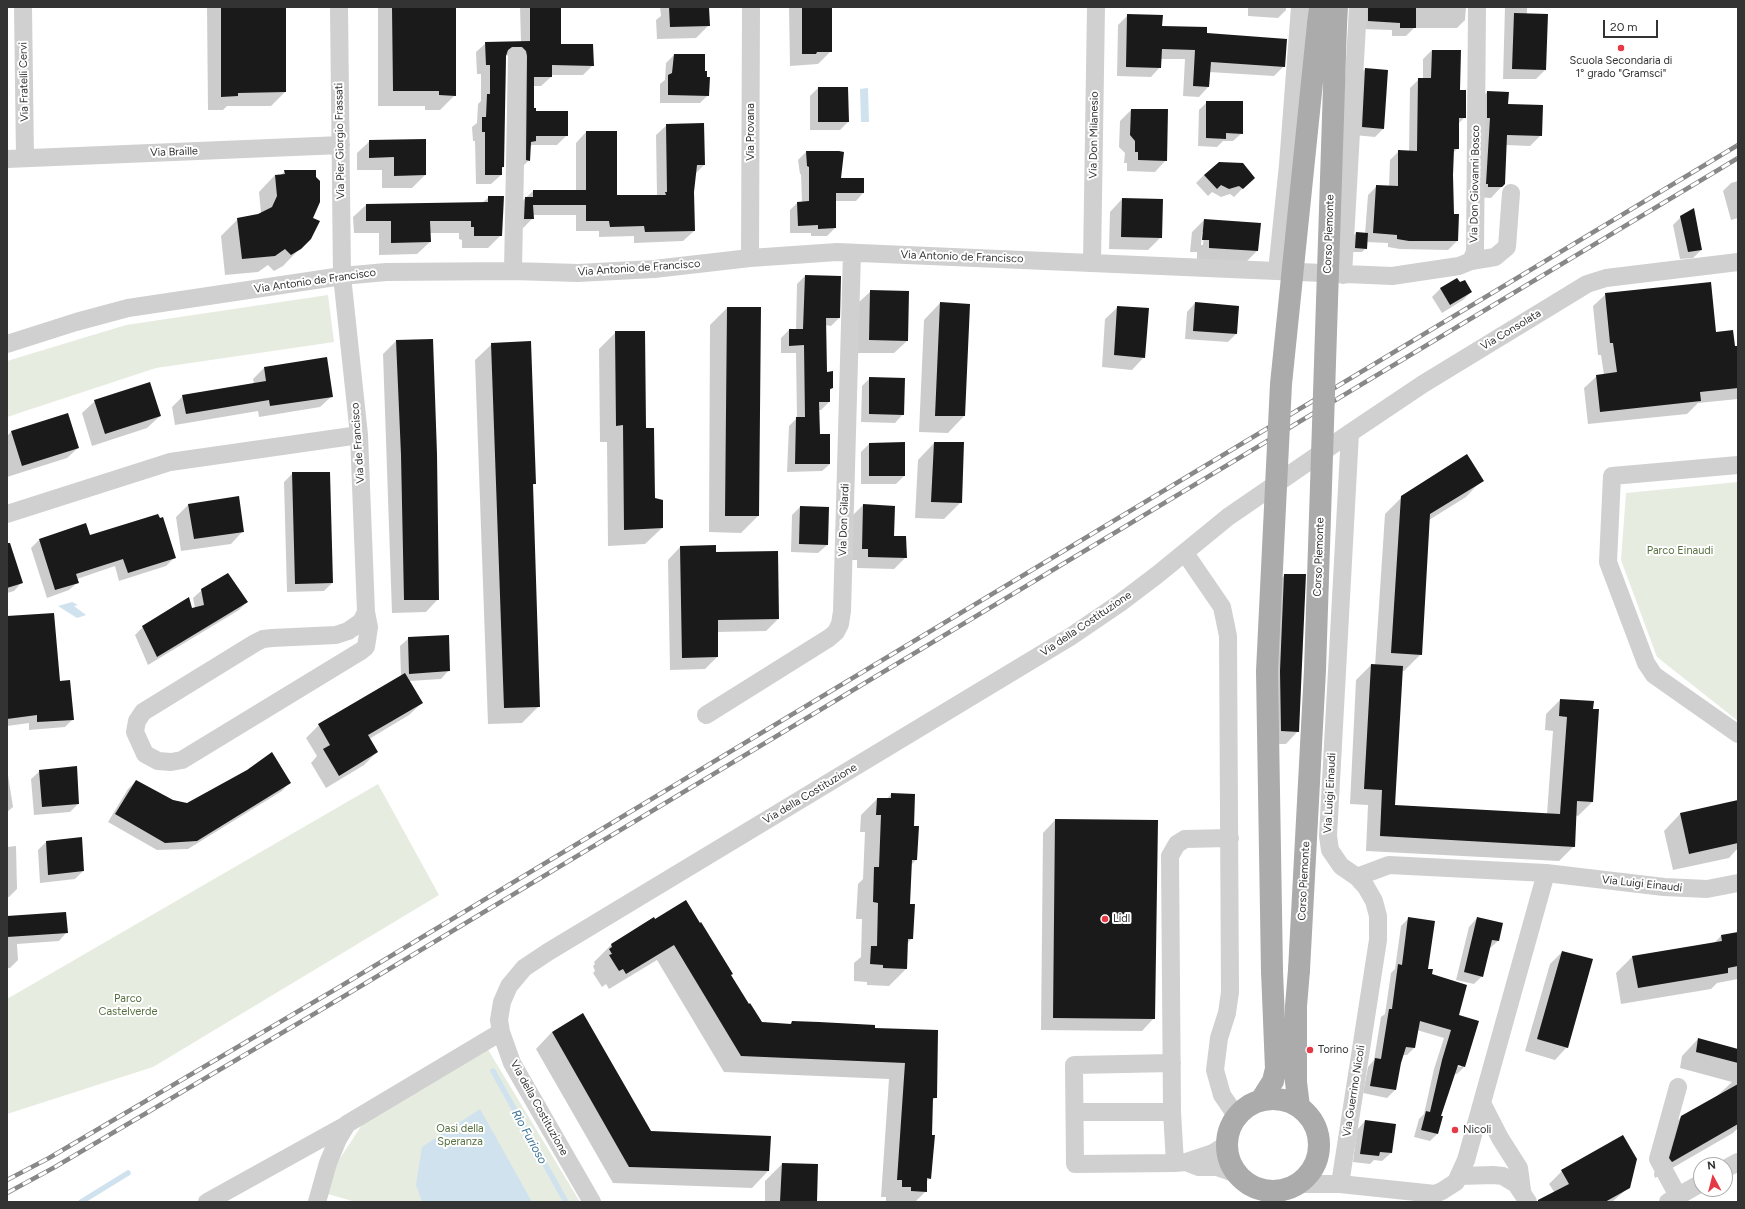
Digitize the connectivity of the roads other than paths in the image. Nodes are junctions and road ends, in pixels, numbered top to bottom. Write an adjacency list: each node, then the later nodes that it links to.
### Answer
1 (23, 7): 11 (street, Via Fratelli Cervi)
2 (339, 7): 10 (street, Via Pier Giorgio Frassati)
3 (751, 7): 15 (street, Via Provana)
4 (1096, 7): 17 (street, Via Don Milanesio)
5 (1300, 7): 20 (street)
6 (1358, 7): 21 (street)
7 (1477, 7): 16 (street, Via Don Giovanni Bosco)
8 (1328, 16): 40 (main road, Corso Piemonte, bridge); 42 (main road, Corso Piemonte, bridge)
9 (516, 56): 19 (street)
10 (340, 145): 11 (street, Via Braille); 22 (street, Via Pier Giorgio Frassati)
11 (25, 158): 12 (street, Via Braille)
12 (7, 159)
13 (1511, 193): 16 (street)
14 (852, 253): 15 (street, Via Antonio de Francisco); 17 (street, Via Antonio de Francisco); 31 (street, Via Don Gilardi)
15 (750, 258): 19 (street, Via Antonio de Francisco)
16 (1471, 261): 21 (street)
17 (1092, 262): 20 (street, Via Antonio de Francisco)
18 (1738, 262): 24 (street, Via Consolata)
19 (513, 271): 22 (street, Via Antonio de Francisco)
20 (1277, 271): 21 (street)
21 (1343, 274)
22 (342, 276): 23 (street, Via Antonio de Francisco); 25 (street, Via de Francisco)
23 (7, 344)
24 (1350, 433): 26 (street, Via Consolata); 35 (street, Via Luigi Einaudi)
25 (359, 435): 28 (street); 30 (street, Via de Francisco)
26 (1308, 462): 29 (street, Via della Costituzione)
27 (1738, 465): 32 (street)
28 (7, 514)
29 (1185, 553): 33 (street); 37 (street, Via della Costituzione)
30 (366, 612): 30 (street, Via de Francisco)
31 (706, 715)
32 (1738, 734)
33 (1230, 838): 38 (street); 45 (street)
34 (1546, 873): 35 (street, Via Luigi Einaudi); 36 (street, Via Luigi Einaudi); 41 (street)
35 (1357, 877): 51 (street, Via Guerrino Nicoli)
36 (1738, 883)
37 (501, 1032): 46 (street); 59 (street, Via della Costituzione)
38 (1172, 1063): 43 (street); 44 (street)
39 (1678, 1087): 56 (street)
40 (1261, 1100): 42 (main road); 45 (main road)
41 (1482, 1103): 50 (street); 55 (street)
42 (1299, 1107): 53 (main road)
43 (1075, 1112): 44 (street); 48 (street)
44 (1172, 1112): 48 (street)
45 (1237, 1117): 47 (main road)
46 (347, 1124): 57 (street); 58 (street)
47 (1227, 1144): 48 (street); 49 (main road)
48 (1180, 1162): 49 (street)
49 (1237, 1174): 54 (main road)
50 (1460, 1176): 51 (street); 55 (street)
51 (1340, 1184): 53 (street)
52 (1693, 1188): 56 (street)
53 (1290, 1191): 54 (main road)
54 (1259, 1195)
55 (1525, 1196)
56 (1673, 1199)
57 (207, 1202)
58 (317, 1202)
59 (592, 1202)

